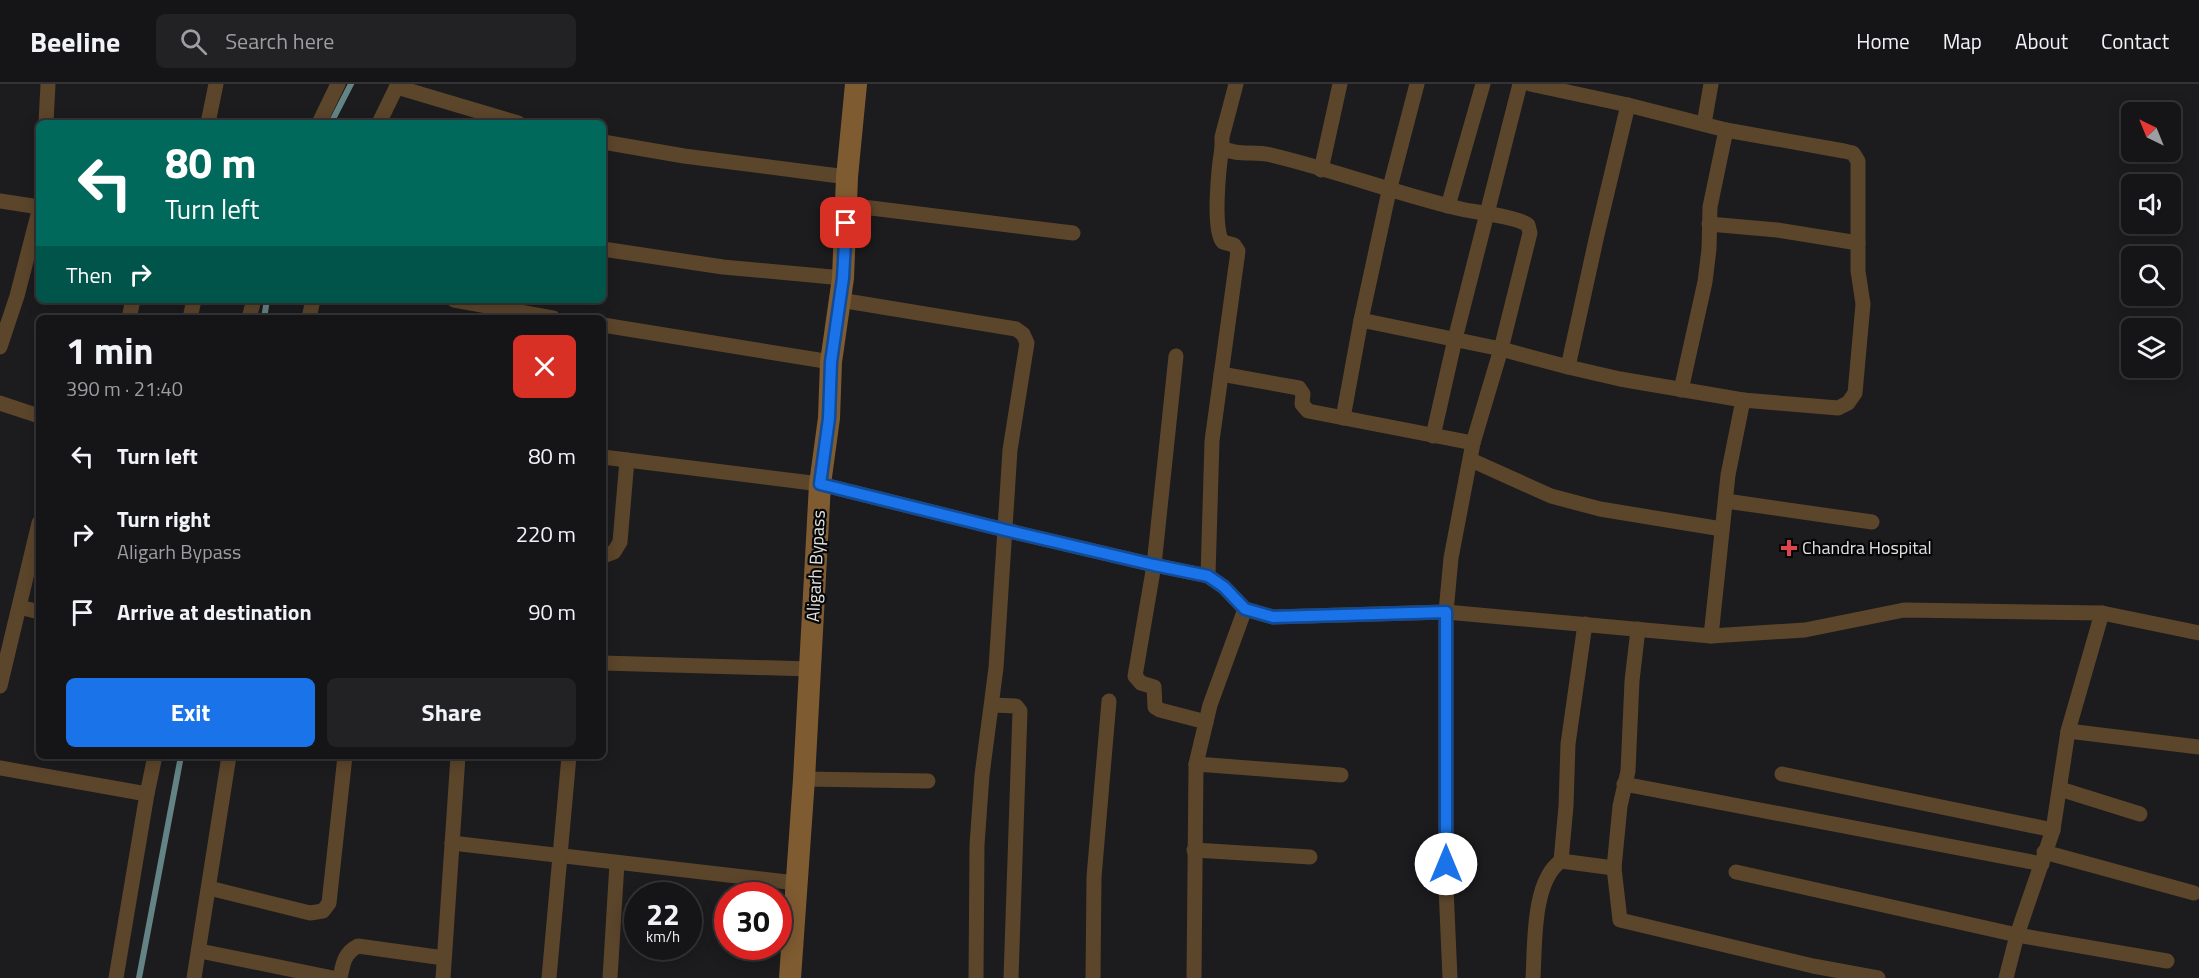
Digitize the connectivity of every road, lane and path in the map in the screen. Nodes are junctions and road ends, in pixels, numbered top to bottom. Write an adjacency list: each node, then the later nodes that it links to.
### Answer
1 (48, 84): 14 (street)
2 (216, 84): 15 (street)
3 (338, 84): 16 (street)
4 (856, 84): 24 (main road, Aligarh Bypass)
5 (1236, 84): 22 (street)
6 (1340, 84): 23 (street)
7 (1417, 84): 25 (street)
8 (1483, 84): 28 (street)
9 (1520, 84): 30 (street)
10 (1530, 84): 13 (street)
11 (1711, 84): 19 (street)
12 (398, 85): 17 (street); 18 (street)
13 (1628, 105): 19 (street); 46 (street)
14 (46, 120)
15 (209, 120)
16 (320, 120)
17 (380, 120)
18 (509, 120)
19 (1704, 124): 20 (street)
20 (1726, 130): 32 (street); 34 (street)
21 (606, 143): 24 (street)
22 (1222, 148): 23 (street); 47 (street)
23 (1321, 170): 25 (street)
24 (847, 177): 27 (main road, Aligarh Bypass)
25 (1389, 191): 28 (street); 39 (street)
26 (0, 201): 29 (street)
27 (847, 205): 33 (street); 36 (main road, Aligarh Bypass)
28 (1448, 206): 30 (street)
29 (36, 208)
30 (1488, 215): 41 (street); 43 (street)
31 (36, 221): 42 (street)
32 (1709, 224): 34 (street); 48 (street)
33 (1072, 232)
34 (1858, 243): 49 (street)
35 (606, 249): 36 (street)
36 (841, 289): 45 (main road, Aligarh Bypass); 62 (street)
37 (470, 303): 38 (street)
38 (536, 315)
39 (1361, 320): 41 (street); 52 (street)
40 (606, 326): 45 (street)
41 (1455, 339): 43 (street); 53 (street)
42 (0, 347)
43 (1501, 349): 46 (street); 54 (street)
44 (1176, 356): 65 (street)
45 (831, 362): 58 (main road, Aligarh Bypass)
46 (1568, 367): 48 (street)
47 (1221, 374): 52 (street); 66 (street)
48 (1681, 390): 49 (street)
49 (1743, 400): 59 (street)
50 (0, 403): 51 (street)
51 (36, 415)
52 (1343, 418): 53 (street)
53 (1433, 436): 54 (street)
54 (1473, 443): 57 (street)
55 (606, 457): 56 (street)
56 (627, 460): 58 (street); 64 (street)
57 (1471, 460): 61 (street); 70 (street)
58 (820, 484): 62 (street); 77 (main road, Aligarh Bypass)
59 (1726, 501): 60 (street); 61 (street)
60 (1872, 522)
61 (1722, 529): 75 (street)
62 (1005, 530): 65 (street); 80 (street)
63 (36, 536): 67 (street)
64 (606, 555)
65 (1154, 565): 66 (street); 81 (street)
66 (1208, 576): 68 (street)
67 (20, 606): 69 (street); 78 (street)
68 (1245, 609): 70 (street); 81 (street)
69 (36, 611)
70 (1446, 612): 72 (street); 128 (street)
71 (2102, 613): 74 (street); 75 (street); 82 (street)
72 (1585, 624): 73 (street); 105 (street)
73 (1638, 629): 75 (street); 95 (street)
74 (2199, 633)
75 (1711, 636)
76 (606, 663): 77 (street)
77 (810, 669): 93 (main road, Aligarh Bypass)
78 (0, 686)
79 (1109, 701): 126 (street)
80 (992, 705): 124 (street); 125 (street)
81 (1206, 722): 89 (street)
82 (2068, 731): 83 (street); 96 (street)
83 (2199, 747)
84 (154, 759): 97 (street)
85 (229, 759): 110 (street)
86 (345, 759): 110 (street)
87 (458, 759): 100 (street)
88 (569, 759): 102 (street)
89 (1196, 764): 92 (street); 101 (street)
90 (0, 768): 97 (street)
91 (1782, 774): 99 (street)
92 (1341, 775)
93 (804, 779): 94 (street); 109 (main road, Aligarh Bypass)
94 (928, 781)
95 (1624, 784): 104 (street); 107 (street)
96 (2060, 789): 98 (street); 99 (street)
97 (147, 794): 116 (street)
98 (2140, 814)
99 (2053, 830): 104 (street)
100 (452, 843): 102 (street); 114 (street)
101 (1194, 850): 103 (street); 127 (street)
102 (559, 856): 106 (street); 121 (street)
103 (1310, 857)
104 (2043, 858): 111 (street); 112 (street)
105 (1561, 861): 107 (street); 129 (street)
106 (617, 863): 109 (street); 122 (street)
107 (1614, 868): 130 (street)
108 (1736, 872): 112 (street)
109 (796, 883): 123 (main road, Aligarh Bypass)
110 (209, 888): 113 (street)
111 (2194, 893)
112 (2017, 935): 115 (street); 131 (street)
113 (200, 951): 117 (street); 118 (street)
114 (444, 958): 119 (street); 120 (street)
115 (2167, 961)
116 (116, 978)
117 (194, 978)
118 (333, 978)
119 (340, 978)
120 (443, 978)
121 (549, 978)
122 (609, 978)
123 (790, 978)
124 (975, 978)
125 (1011, 978)
126 (1093, 978)
127 (1194, 978)
128 (1450, 978)
129 (1533, 978)
130 (1878, 978)
131 (2006, 978)

